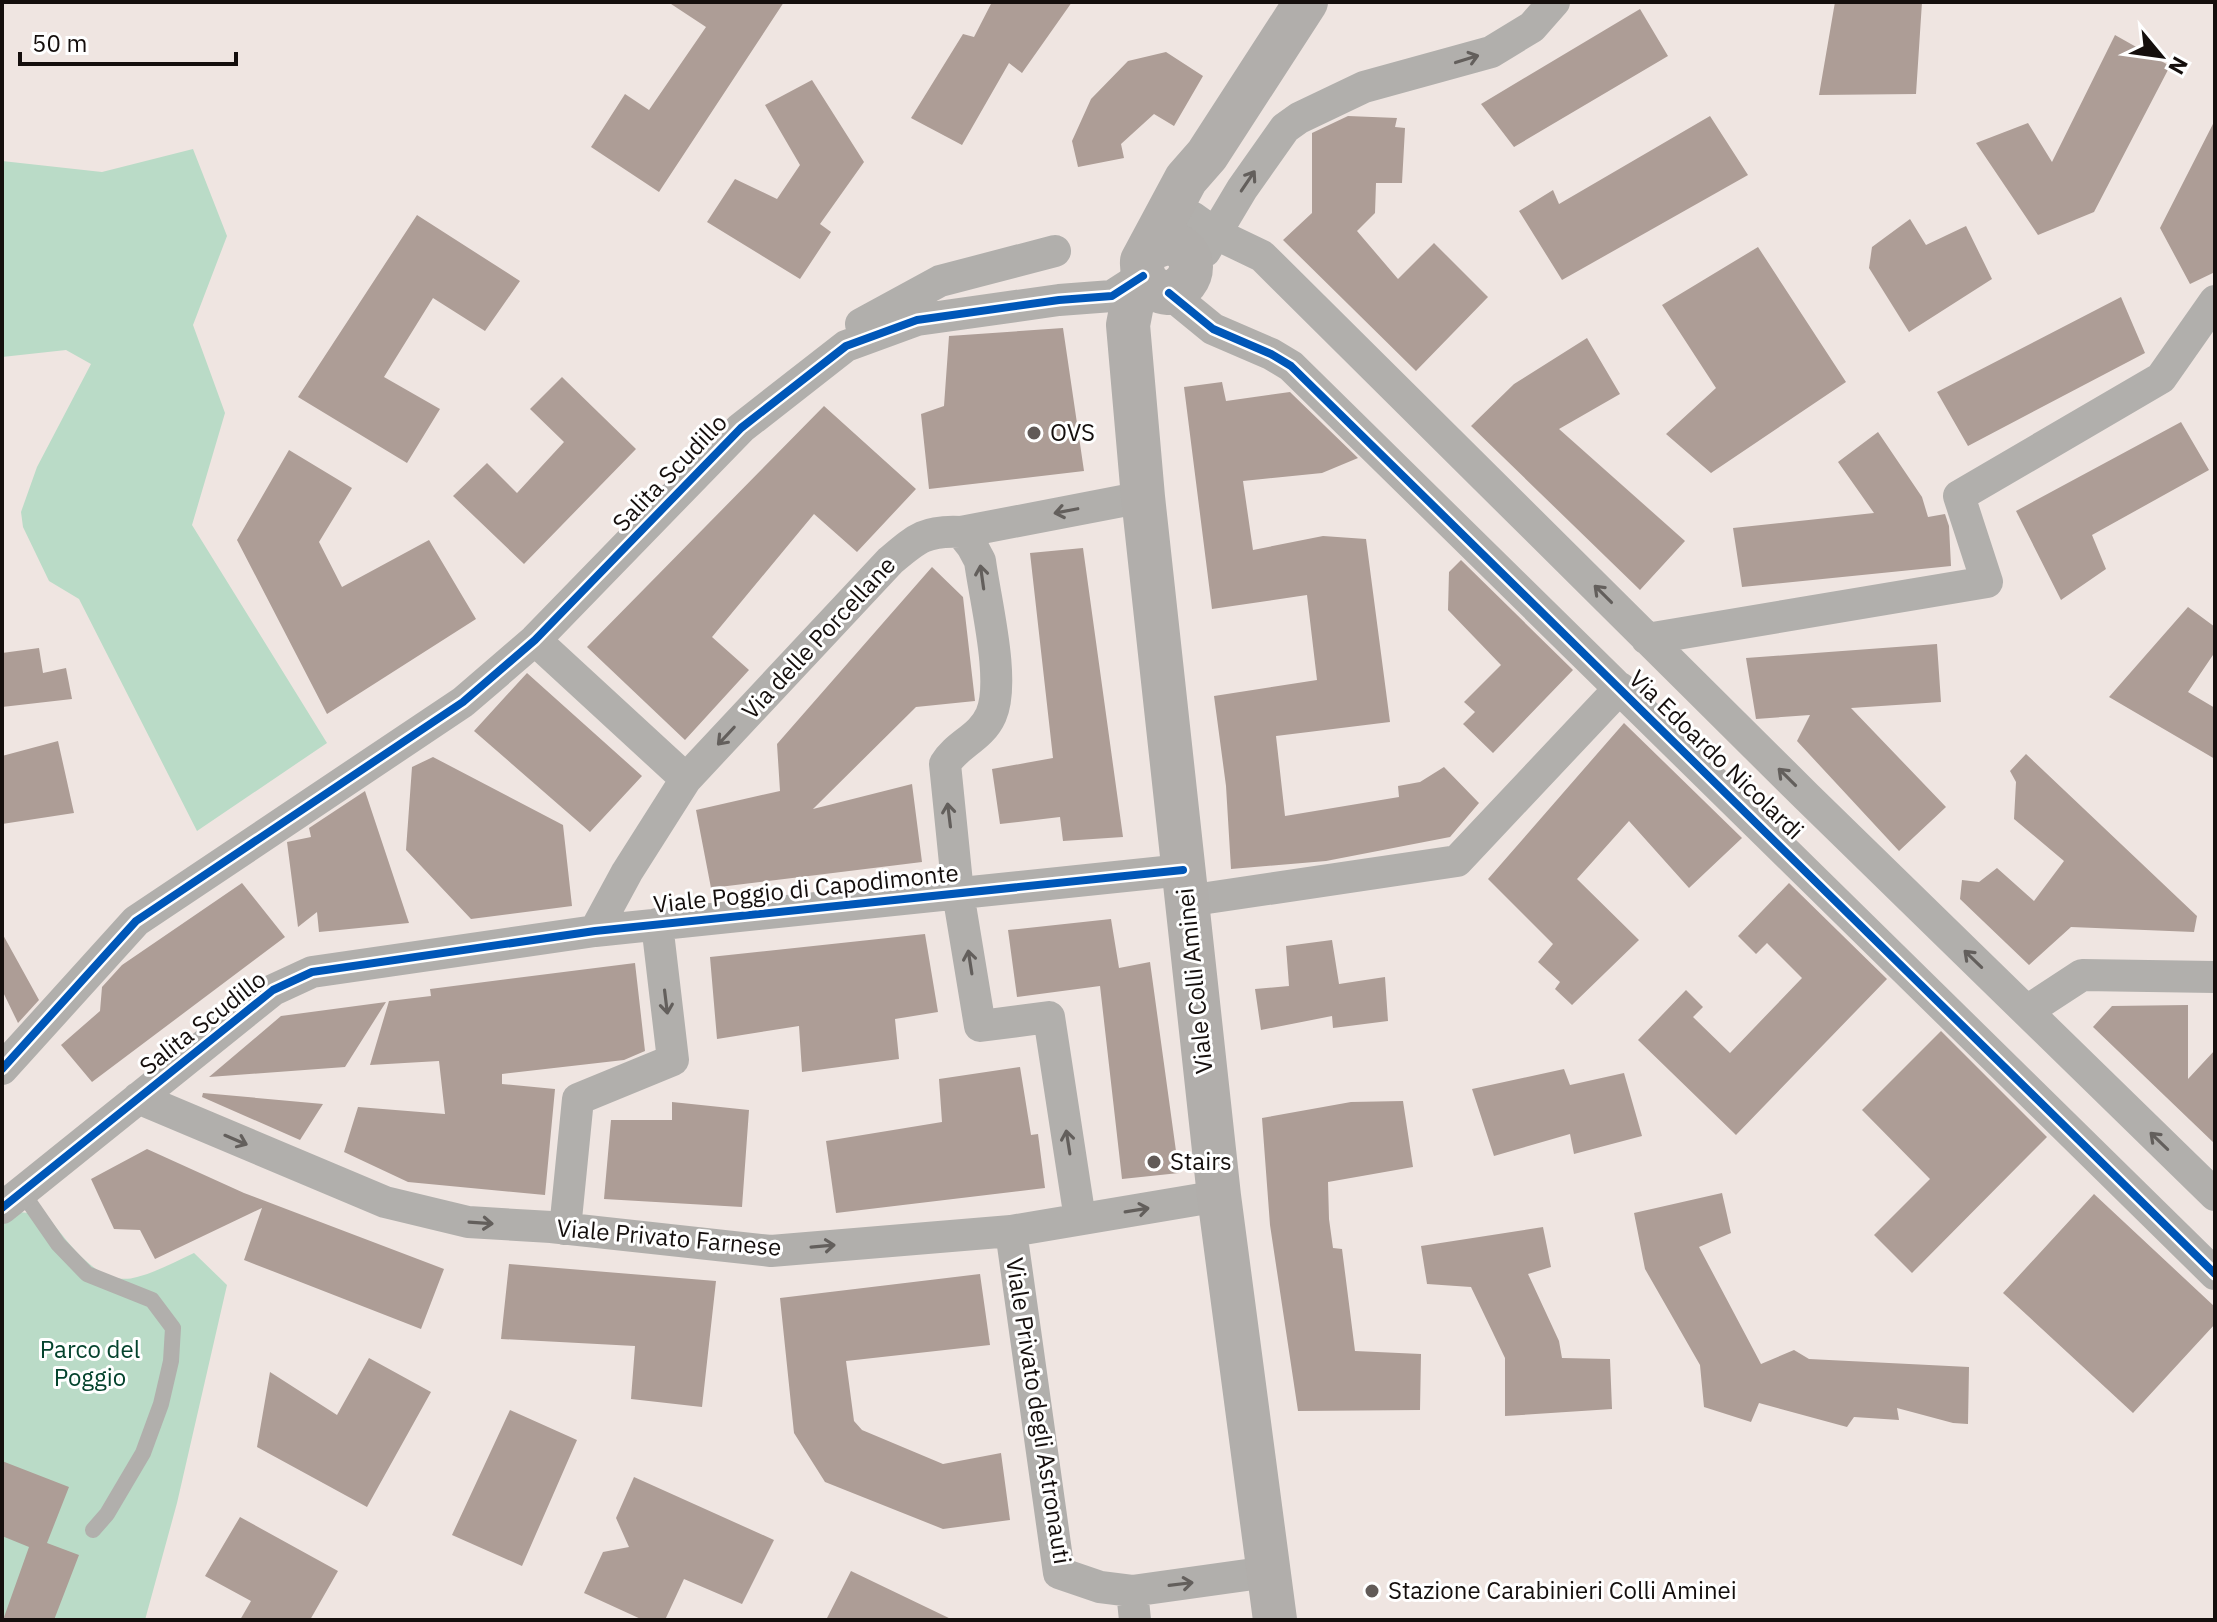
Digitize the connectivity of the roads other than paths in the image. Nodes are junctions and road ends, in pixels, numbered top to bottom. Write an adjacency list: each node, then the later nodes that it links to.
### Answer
1 (1306, 2): 4 (main road, Viale Colli Aminei)
2 (1554, 2): 4 (street, one-way to 2)
3 (1055, 251): 6 (street)
4 (1178, 256): 6 (street, Salita Scudillo); 7 (main road, Viale Colli Aminei); 9 (street, Via Edoardo Nicolardi, one-way to 4); 11 (street, Via Edoardo Nicolardi)
5 (2215, 301): 9 (street)
6 (846, 346): 10 (street, Salita Scudillo)
7 (1143, 497): 8 (street, Via delle Porcellane, one-way to 8); 13 (main road, Viale Colli Aminei)
8 (961, 532): 12 (street, Via delle Porcellane, one-way to 12); 14 (street, one-way to 8)
9 (1647, 639): 19 (street, Via Edoardo Nicolardi, one-way to 9)
10 (535, 640): 12 (street); 21 (street, Salita Scudillo)
11 (1620, 688): 13 (street, Viale Poggio di Capodimonte); 30 (street, Via Edoardo Nicolardi)
12 (686, 779): 16 (street, Via delle Porcellane)
13 (1185, 885): 14 (street, Viale Poggio di Capodimonte); 25 (main road, Viale Colli Aminei)
14 (958, 893): 15 (street, Viale Poggio di Capodimonte); 27 (street, one-way to 14)
15 (657, 924): 16 (street, Viale Poggio di Capodimonte); 28 (street, one-way to 28)
16 (595, 931): 17 (street, Viale Poggio di Capodimonte)
17 (434, 955): 20 (street, Salita Scudillo)
18 (2215, 977): 19 (street)
19 (2027, 1011): 24 (street, Via Edoardo Nicolardi, one-way to 19)
20 (177, 1067): 22 (street, Salita Scudillo); 23 (street)
21 (2, 1069)
22 (138, 1098): 23 (street, Viale Privato Farnese); 26 (street, Salita Scudillo)
23 (189, 1120): 28 (street, Viale Privato Farnese, one-way to 28)
24 (2215, 1195)
25 (1219, 1196): 27 (street, Viale Privato Farnese, one-way to 25); 32 (main road, Viale Colli Aminei)
26 (12, 1200): 31 (lane)
27 (1080, 1219): 29 (street, Viale Privato Farnese)
28 (565, 1229): 29 (street, Viale Privato Farnese, one-way to 29)
29 (1011, 1231): 33 (street, Viale Privato degli Astronauti)
30 (2215, 1274)
31 (93, 1530)
32 (1268, 1572): 33 (street, Viale Privato degli Astronauti, one-way to 32); 34 (main road, Viale Colli Aminei)
33 (1134, 1605)
34 (1275, 1620)

